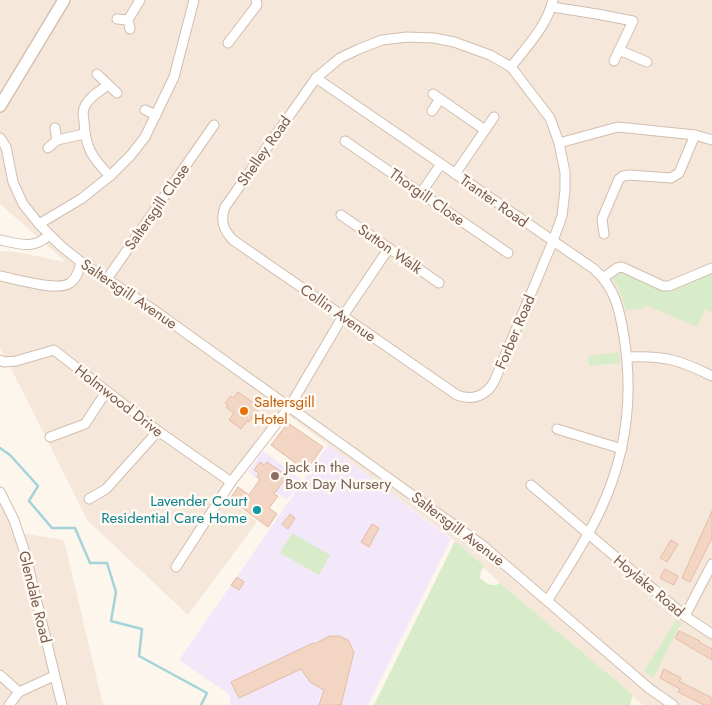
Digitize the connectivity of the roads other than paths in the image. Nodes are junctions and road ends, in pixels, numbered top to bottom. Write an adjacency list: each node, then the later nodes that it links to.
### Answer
1 (64, 0): 18 (street)
2 (140, 0): 7 (street)
3 (194, 0): 21 (street)
4 (256, 0): 9 (street)
5 (552, 3): 10 (street); 13 (street)
6 (117, 19): 7 (street)
7 (128, 20): 8 (street)
8 (130, 29)
9 (228, 43)
10 (619, 50): 11 (street); 12 (street)
11 (614, 61)
12 (647, 62)
13 (511, 67): 15 (street, Shelley Road); 34 (street, Forber Road)
14 (96, 74): 16 (street)
15 (316, 78): 36 (street, Tranter Road); 42 (street, Shelley Road)
16 (108, 85): 17 (street); 27 (street)
17 (117, 94)
18 (0, 106)
19 (146, 110): 21 (street)
20 (432, 110): 26 (street)
21 (156, 115): 38 (street)
22 (494, 117): 26 (street)
23 (214, 125): 28 (street, Saltersgill Close)
24 (55, 128): 31 (street)
25 (198, 129): 28 (street)
26 (486, 130): 37 (street)
27 (84, 134): 31 (street); 38 (street)
28 (207, 135): 53 (street, Saltersgill Close)
29 (694, 135): 32 (street); 34 (street); 43 (street)
30 (0, 138): 41 (street, Saltersgill Avenue)
31 (57, 140): 35 (street)
32 (712, 140)
33 (345, 141): 39 (street, Thorgill Close)
34 (559, 143): 46 (street, Forber Road)
35 (48, 148)
36 (441, 164): 37 (street, Tranter Road); 39 (street)
37 (455, 174): 46 (street, Tranter Road)
38 (110, 176): 41 (street)
39 (421, 193): 48 (street, Thorgill Close)
40 (341, 215): 47 (street, Sutton Walk)
41 (39, 224): 44 (street, Saltersgill Avenue)
42 (223, 227): 55 (street, Collin Avenue)
43 (604, 234)
44 (50, 235): 45 (street); 49 (street, Saltersgill Avenue)
45 (0, 240)
46 (553, 242): 52 (street, Tranter Road); 60 (street, Forber Road)
47 (389, 248): 54 (street, Sutton Walk); 55 (street)
48 (508, 254)
49 (81, 262): 51 (street); 53 (street, Saltersgill Avenue)
50 (712, 268): 52 (street)
51 (0, 276)
52 (603, 278): 56 (street, Tranter Road)
53 (106, 279): 61 (street, Saltersgill Avenue)
54 (439, 283)
55 (343, 316): 60 (street, Collin Avenue); 61 (street)
56 (627, 357): 58 (street); 65 (street, Tranter Road)
57 (0, 360): 59 (street, Holmwood Drive)
58 (712, 376)
59 (106, 392): 63 (street, Holmwood Drive); 64 (street)
60 (457, 395)
61 (290, 406): 66 (street); 73 (street, Saltersgill Avenue)
62 (557, 429): 65 (street)
63 (158, 431): 66 (street, Holmwood Drive); 69 (street)
64 (50, 437)
65 (622, 449): 70 (street, Tranter Road)
66 (231, 482): 72 (street)
67 (531, 485): 70 (street, Hoylake Road)
68 (0, 492): 77 (street, Glendale Road)
69 (89, 499)
70 (588, 534): 73 (street, Tranter Road); 74 (street, Hoylake Road)
71 (712, 564): 74 (street)
72 (176, 567)
73 (548, 600): 81 (street, Saltersgill Avenue)
74 (685, 616): 75 (street, Hoylake Road)
75 (712, 634)
76 (0, 675): 78 (street)
77 (54, 676): 78 (street); 80 (street, Glendale Road)
78 (19, 692): 79 (street)
79 (10, 705)
80 (62, 705)
81 (673, 705)

